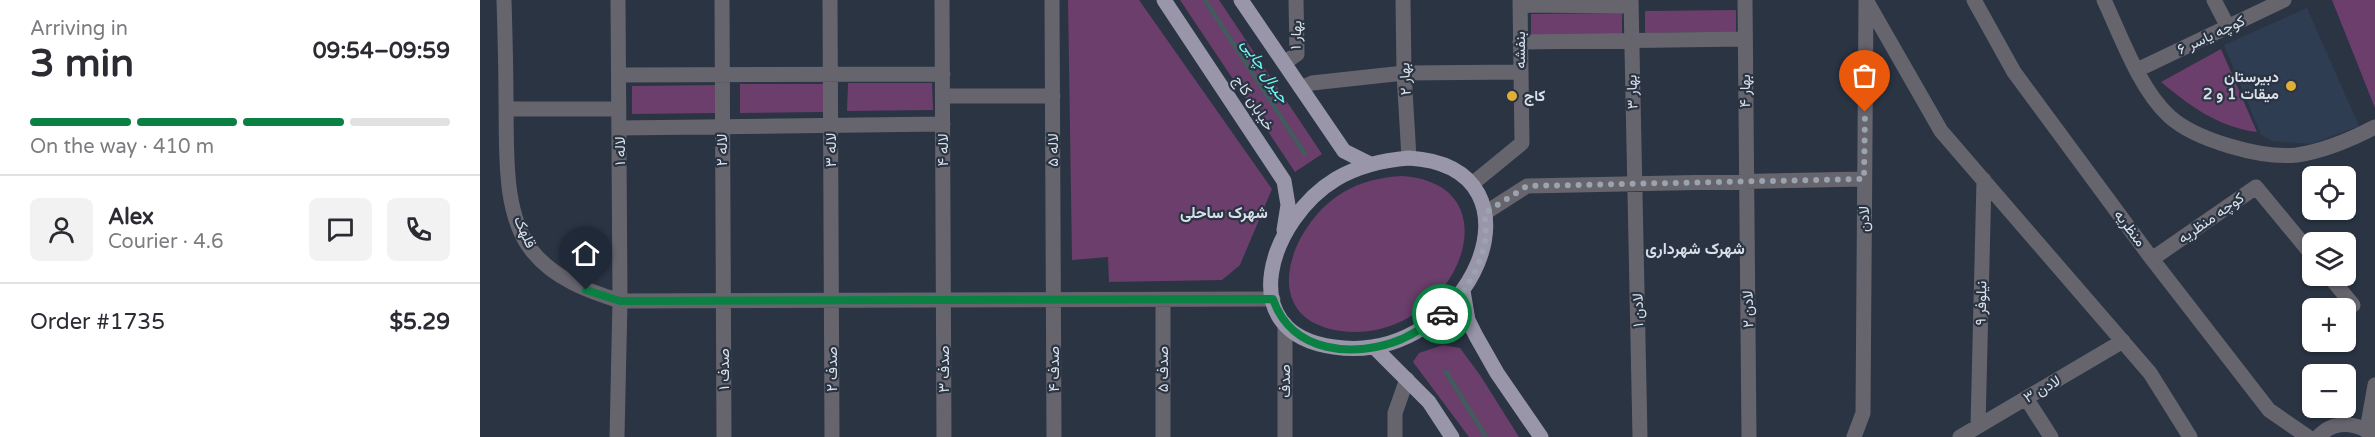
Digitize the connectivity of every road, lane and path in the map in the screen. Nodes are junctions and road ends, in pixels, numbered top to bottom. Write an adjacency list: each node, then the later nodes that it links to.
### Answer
1 (504, 0): 59 (street, قلهک)
2 (618, 0): 28 (street, لاله ۱)
3 (722, 0): 30 (street, لاله ۲)
4 (830, 0): 29 (street, لاله ۳)
5 (942, 0): 27 (street, لاله ۴)
6 (1052, 0): 33 (street, لاله ۵)
7 (1164, 0): 49 (main road, خیابان کاج)
8 (1241, 0): 23 (main road)
9 (1296, 0): 23 (street, بهار ۱)
10 (1403, 0): 26 (street, بهار ۲)
11 (1745, 0): 20 (street, بهار ۴)
12 (1866, 0): 43 (street, لادن); 44 (street)
13 (1974, 0): 51 (street, منظریه)
14 (2104, 0): 24 (street)
15 (2214, 0): 19 (street)
16 (2284, 0): 19 (street, کوچه یاسر ۶)
17 (1520, 3): 18 (street); 21 (street, بنفشه)
18 (1631, 3): 22 (street, بهار ۳)
19 (2228, 27): 24 (street, کوچه یاسر ۶)
20 (1745, 39): 22 (street); 45 (street, بهار ۴)
21 (1520, 42): 22 (street); 25 (street, بنفشه)
22 (1631, 42): 46 (street, بهار ۳)
23 (1284, 63): 31 (main road)
24 (2137, 70): 40 (street)
25 (1520, 72): 26 (street); 47 (street, بنفشه)
26 (1404, 73): 31 (street); 41 (street, بهار ۲)
27 (943, 74): 29 (street); 32 (street, لاله ۴)
28 (619, 75): 30 (street); 35 (street, لاله ۱)
29 (831, 75): 30 (street); 37 (street, لاله ۳)
30 (722, 76): 38 (street, لاله ۲)
31 (1301, 88): 42 (main road)
32 (943, 96): 33 (street); 36 (street, لاله ۴)
33 (1053, 96): 57 (street, لاله ۵)
34 (514, 109): 35 (street)
35 (620, 109): 39 (street, لاله ۱)
36 (943, 124): 37 (street); 56 (street, لاله ۴)
37 (831, 125): 38 (street); 61 (street, لاله ۳)
38 (722, 126): 39 (street); 60 (street, لاله ۲)
39 (620, 128): 59 (street, لاله ۱)
40 (2375, 128)
41 (1410, 158): 42 (main road); 47 (main road)
42 (1370, 164): 49 (main road)
43 (1864, 179): 45 (street); 82 (street, لادن)
44 (1984, 180): 63 (street); 68 (street, نیلوفر ۹)
45 (1746, 181): 46 (street); 81 (street, لادن ۲)
46 (1635, 183): 48 (street); 80 (street, لادن ۱)
47 (1472, 184): 48 (main road)
48 (1485, 213): 53 (main road)
49 (1284, 234): 55 (main road)
50 (2302, 243): 51 (street, کوچه منظریه)
51 (2152, 259): 86 (street, منظریه)
52 (2337, 286): 54 (street)
53 (1463, 291): 64 (main road); 79 (main road)
54 (2347, 298)
55 (1273, 299): 58 (street, قلهک); 62 (main road)
56 (945, 300): 57 (street, قلهک); 61 (street, قلهک); 73 (street, صدف ۳)
57 (1054, 300): 58 (street, قلهک); 74 (street, صدف ۴)
58 (1162, 300): 75 (street, صدف ۵)
59 (620, 301): 60 (street, قلهک); 70 (street, لاله ۱)
60 (723, 301): 61 (street, قلهک); 71 (street, صدف ۱)
61 (831, 301): 72 (street, صدف ۲)
62 (1285, 324): 64 (main road); 76 (street, صدف)
63 (2123, 341): 67 (street, لادن ۳); 85 (street)
64 (1374, 347): 65 (main road)
65 (1407, 379): 77 (street); 78 (main road)
66 (2375, 385): 69 (street)
67 (2026, 398): 68 (street, لادن ۳); 84 (street)
68 (1978, 426): 83 (street, لادن ۳)
69 (2371, 433): 87 (street)
70 (616, 437)
71 (724, 437)
72 (832, 437)
73 (944, 437)
74 (1054, 437)
75 (1163, 437)
76 (1285, 437)
77 (1395, 437)
78 (1452, 437)
79 (1541, 437)
80 (1640, 437)
81 (1749, 437)
82 (1854, 437)
83 (1960, 437)
84 (2051, 437)
85 (2190, 437)
86 (2308, 437)
87 (2318, 437)

